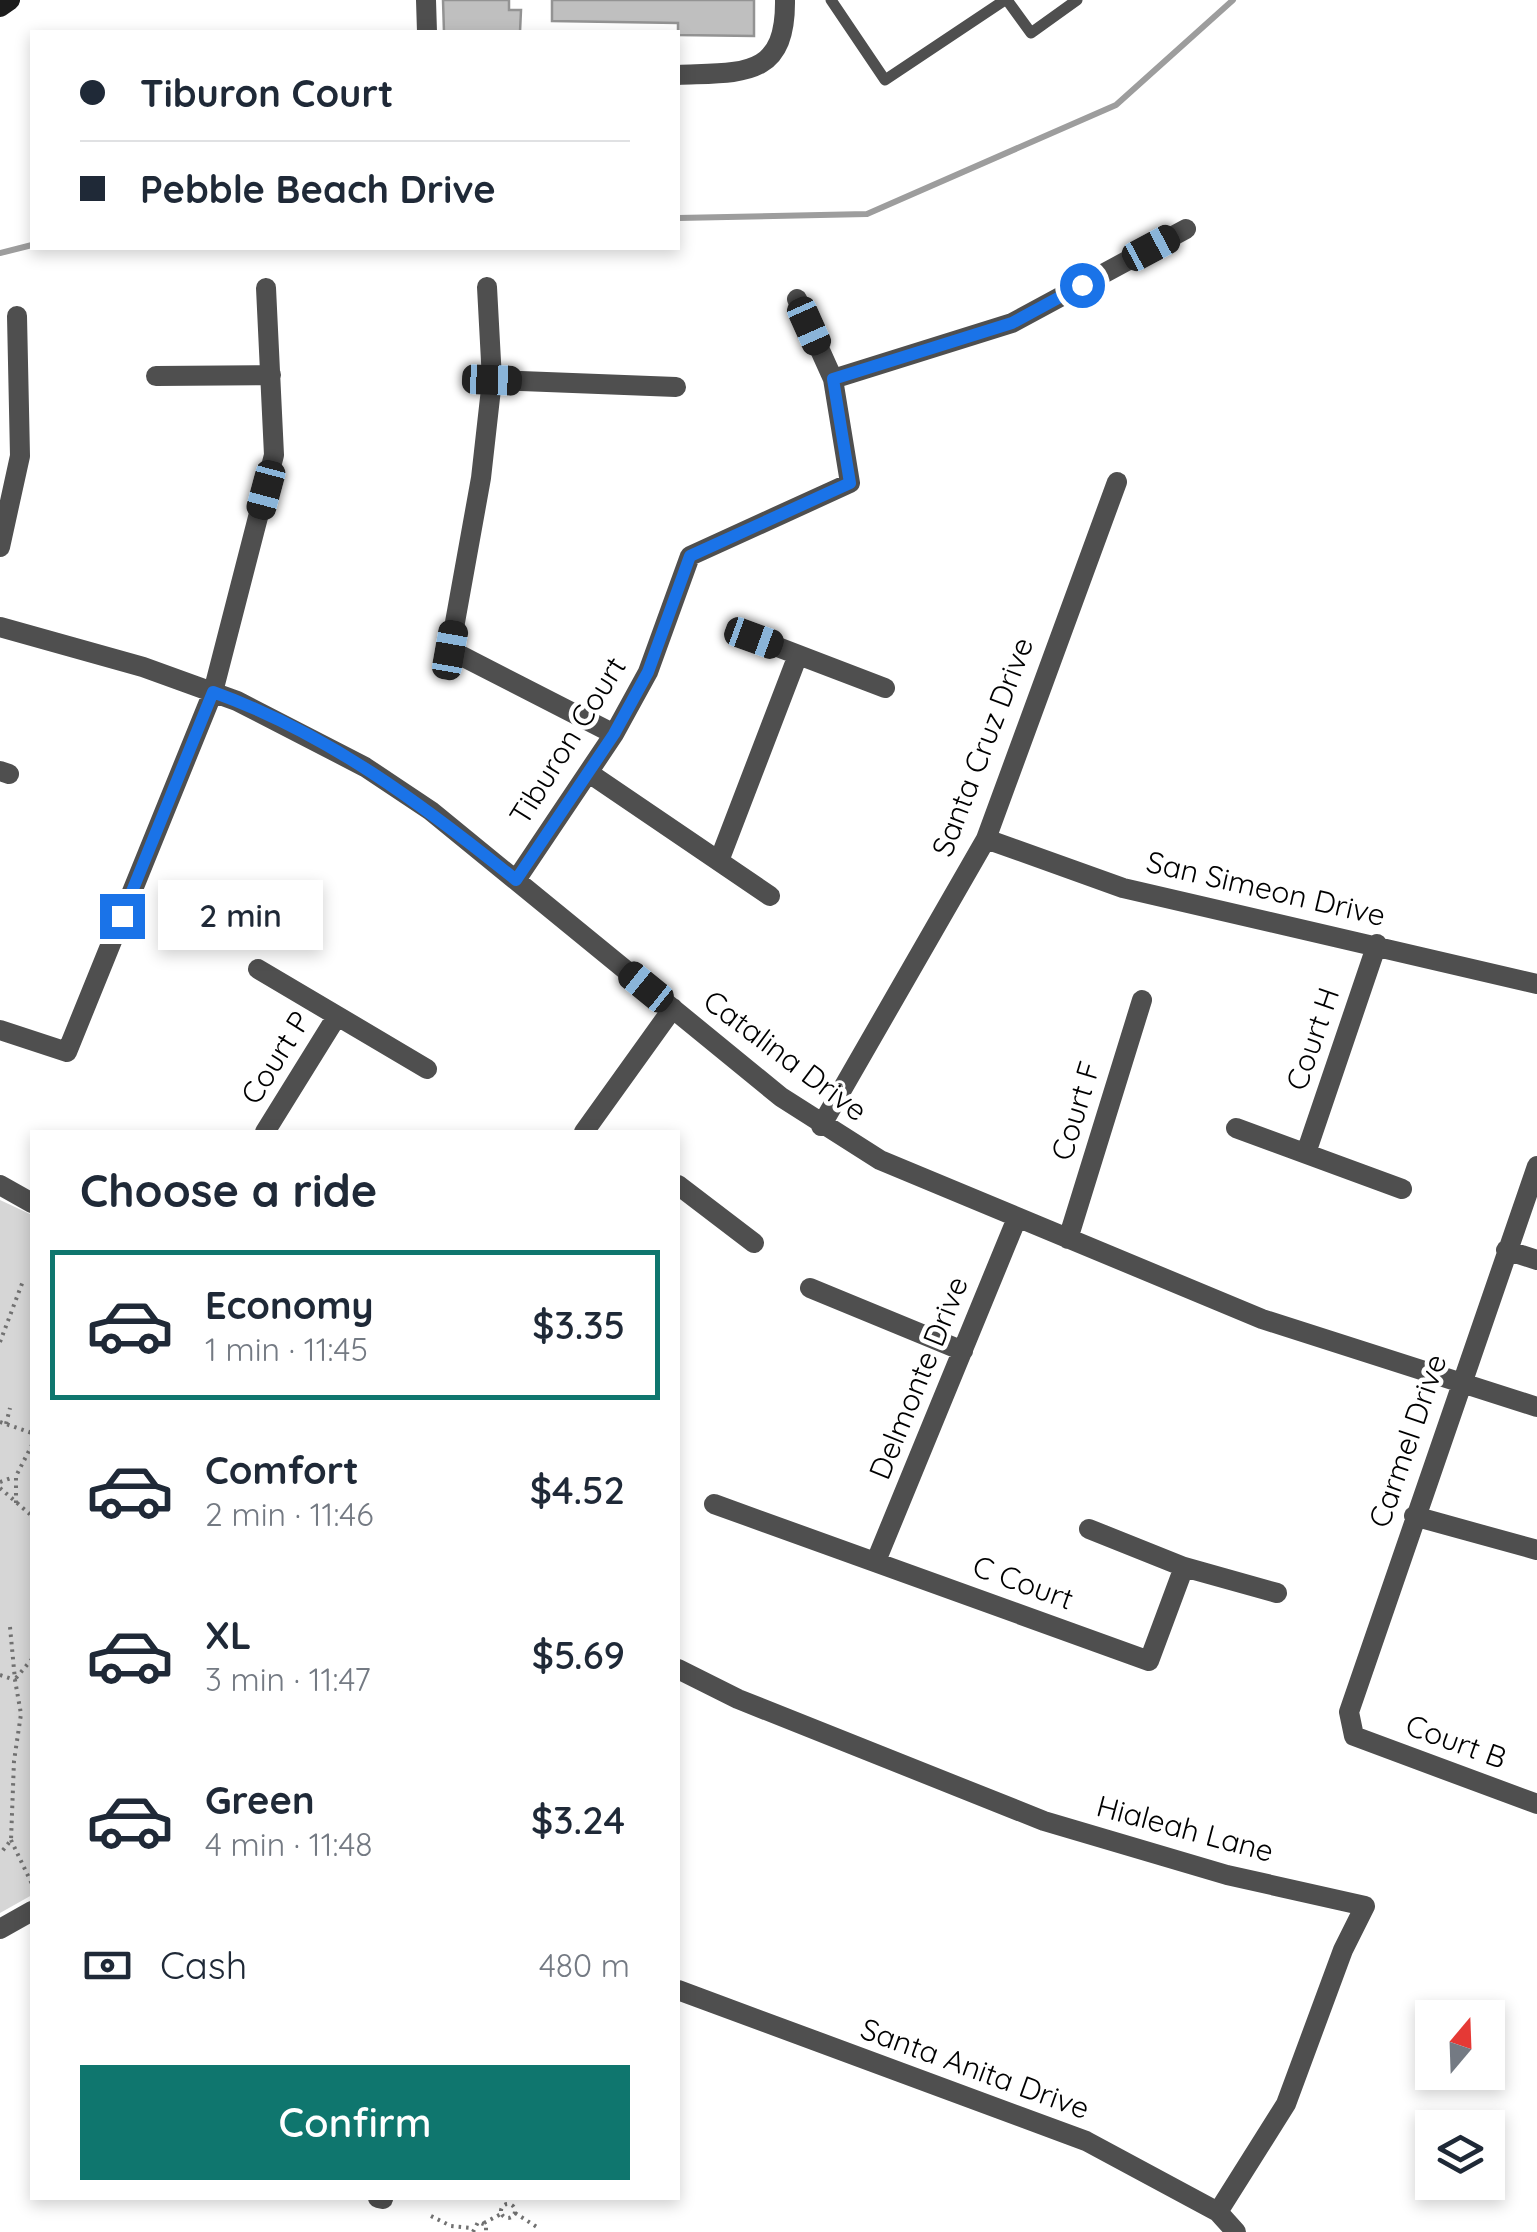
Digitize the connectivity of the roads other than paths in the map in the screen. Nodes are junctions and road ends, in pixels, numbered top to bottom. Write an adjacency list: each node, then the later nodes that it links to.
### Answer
1 (10, 0): 7 (main road)
2 (426, 0): 8 (street)
3 (785, 0): 9 (street)
4 (831, 0): 5 (lane)
5 (1006, 0): 6 (lane)
6 (1077, 0)
7 (0, 7)
8 (426, 30)
9 (680, 74)
10 (1186, 229): 17 (street)
11 (487, 287): 18 (street)
12 (266, 288): 15 (street)
13 (797, 299): 17 (street, Tiburon Court)
14 (17, 316): 21 (street)
15 (271, 374): 16 (street); 26 (street)
16 (156, 376)
17 (833, 379): 27 (street, Tiburon Court)
18 (492, 380): 19 (street); 27 (street)
19 (676, 388)
20 (1116, 482): 29 (street, Santa Cruz Drive)
21 (0, 547)
22 (0, 627): 26 (street, Catalina Drive)
23 (754, 638): 24 (street)
24 (798, 655): 25 (street); 30 (street)
25 (885, 688)
26 (213, 692): 31 (street, Catalina Drive); 39 (street)
27 (614, 734): 28 (street, Tiburon Court)
28 (589, 773): 30 (street); 31 (street, Tiburon Court)
29 (986, 838): 33 (street, San Simeon Drive); 41 (street, Santa Cruz Drive)
30 (719, 861): 32 (street)
31 (516, 880): 37 (street, Catalina Drive)
32 (770, 896)
33 (1377, 944): 35 (street, San Simeon Drive); 45 (street, Court H)
34 (258, 969): 38 (street, Court P)
35 (1537, 984)
36 (1142, 1000): 52 (street, Court F)
37 (673, 1008): 41 (street, Catalina Drive); 43 (street)
38 (338, 1016): 40 (street, Court P); 44 (street, Court P)
39 (0, 1030)
40 (426, 1069)
41 (821, 1126): 51 (street, Catalina Drive)
42 (1236, 1128): 45 (street)
43 (595, 1129)
44 (266, 1130)
45 (1306, 1153): 49 (street)
46 (1537, 1166): 54 (street, Carmel Drive)
47 (0, 1186): 50 (street)
48 (680, 1186): 53 (street)
49 (1402, 1188)
50 (30, 1201)
51 (1017, 1218): 52 (street, Catalina Drive); 57 (street, Delmonte Drive)
52 (1068, 1239): 58 (street, Catalina Drive)
53 (754, 1242)
54 (1506, 1250): 55 (street); 58 (street, Carmel Drive)
55 (1537, 1260)
56 (810, 1288): 57 (street)
57 (963, 1351): 64 (street, Delmonte Drive)
58 (1458, 1383): 59 (street, Catalina Drive); 61 (street, Carmel Drive)
59 (1537, 1408)
60 (714, 1504): 64 (street, C Court)
61 (1414, 1516): 63 (street); 68 (street, Carmel Drive)
62 (1090, 1529): 65 (street)
63 (1537, 1550)
64 (876, 1562): 65 (street, C Court)
65 (1184, 1567): 66 (street)
66 (1277, 1593)
67 (680, 1669): 73 (street, Hialeah Lane)
68 (1354, 1736): 69 (street, Court B)
69 (1537, 1804)
70 (30, 1912): 71 (street)
71 (0, 1928)
72 (680, 1991): 73 (street, Santa Anita Drive)
73 (1218, 2212): 74 (street, Santa Anita Drive)
74 (1236, 2232)

